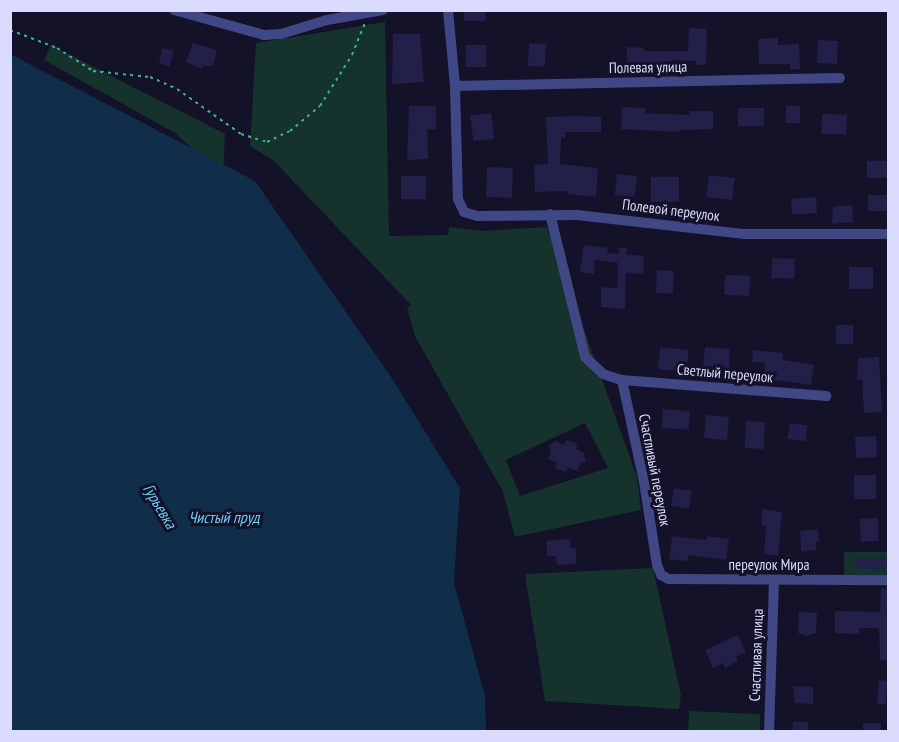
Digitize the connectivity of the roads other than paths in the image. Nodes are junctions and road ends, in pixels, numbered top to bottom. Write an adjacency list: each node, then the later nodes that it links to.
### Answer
1 (174, 10): 2 (street)
2 (383, 10)
3 (448, 10): 5 (street)
4 (840, 78): 5 (street, Полевая улица)
5 (455, 86): 6 (street, Полевой переулок)
6 (550, 214): 7 (street, Полевой переулок); 8 (street)
7 (888, 234)
8 (622, 380): 9 (street, Светлый переулок); 10 (street, Счастливый переулок)
9 (826, 396)
10 (657, 565): 11 (street, переулок Мира)
11 (774, 580): 12 (street, переулок Мира); 13 (street, Счастливая улица)
12 (888, 580)
13 (769, 732)

